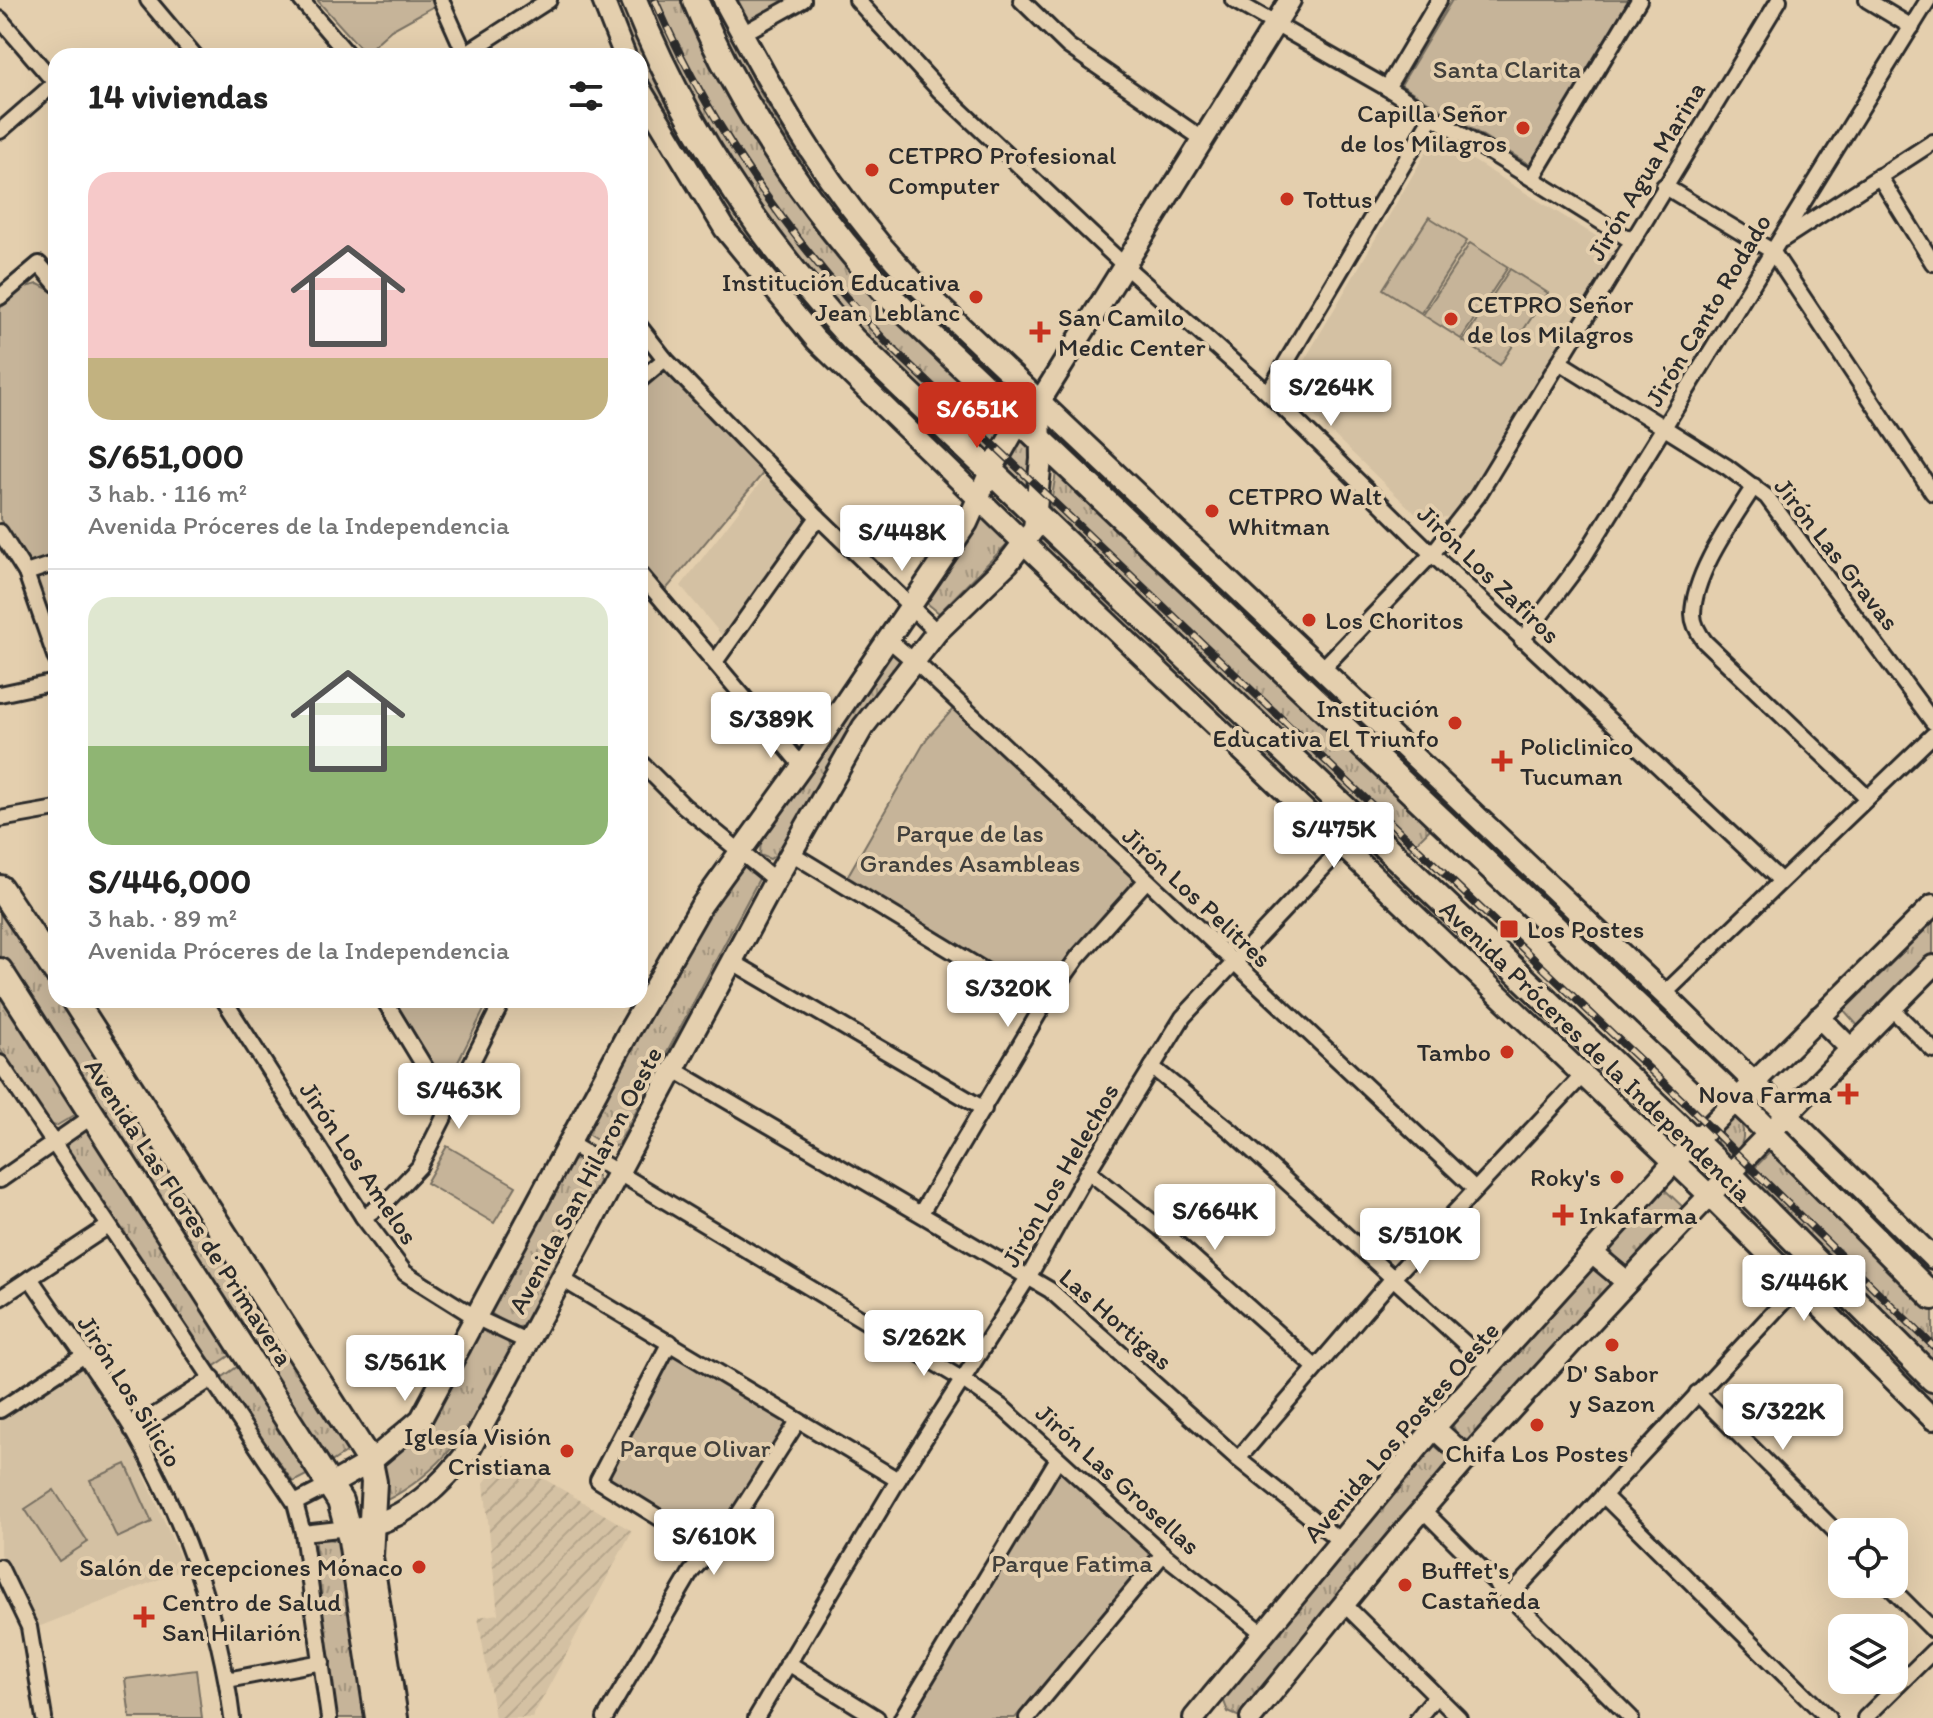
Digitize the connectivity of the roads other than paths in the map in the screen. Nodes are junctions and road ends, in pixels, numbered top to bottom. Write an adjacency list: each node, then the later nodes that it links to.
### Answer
1 (301, 0): 24 (street)
2 (441, 0): 25 (street)
3 (549, 0): 26 (street)
4 (603, 0): 27 (main road)
5 (634, 0): 54 (main road, Avenida Próceres de la Independencia)
6 (695, 0): 51 (main road)
7 (724, 0): 22 (main road)
8 (803, 0): 22 (street)
9 (857, 0): 42 (street, Jirón Los Zafiros)
10 (1021, 0): 34 (street)
11 (1233, 0): 20 (street)
12 (1290, 0): 20 (main road, Avenida San Hilaron Oeste)
13 (1439, 0): 29 (street)
14 (1639, 0): 37 (street)
15 (1779, 0): 38 (street, Jirón Agua Marina)
16 (1867, 0): 21 (street)
17 (1928, 0): 21 (street, Jirón Canto Rodado)
18 (150, 1): 23 (street)
19 (0, 19): 28 (street)
20 (1275, 24): 29 (street); 34 (main road, Avenida San Hilaron Oeste)
21 (1912, 27): 40 (street, Jirón Canto Rodado)
22 (742, 34): 50 (main road)
23 (188, 48)
24 (342, 48)
25 (460, 48)
26 (474, 48)
27 (622, 48)
28 (48, 76)
29 (1387, 88): 32 (street)
30 (48, 90): 33 (street)
31 (648, 103): 57 (main road, Avenida Próceres de la Independencia)
32 (1432, 116): 37 (street); 49 (street)
33 (0, 131)
34 (1201, 138): 42 (main road, Avenida San Hilaron Oeste)
35 (1933, 142): 36 (street)
36 (1879, 176): 40 (street); 41 (street)
37 (1532, 178): 39 (street)
38 (1664, 186): 39 (street, Jirón Agua Marina); 40 (street)
39 (1632, 241): 47 (street, Jirón Agua Marina)
40 (1774, 247): 52 (street, Jirón Canto Rodado); 56 (street)
41 (1933, 263)
42 (1126, 267): 49 (street, Jirón Los Zafiros); 50 (main road, Avenida San Hilaron Oeste)
43 (48, 275): 44 (street)
44 (0, 297)
45 (648, 337): 46 (street)
46 (665, 359): 48 (street); 58 (street)
47 (1559, 362): 52 (street, Jirón Las Gravas); 62 (street, Jirón Agua Marina)
48 (648, 373)
49 (1268, 393): 62 (street, Jirón Los Zafiros)
50 (1040, 401): 51 (main road, Avenida San Hilaron Oeste); 53 (main road); 73 (main road)
51 (1020, 420): 53 (main road); 54 (main road, Avenida San Hilaron Oeste)
52 (1665, 428): 55 (street, Jirón Las Gravas); 70 (street, Jirón Canto Rodado)
53 (1039, 439): 59 (main road); 115 (main road)
54 (989, 474): 57 (main road, Avenida San Hilaron Oeste); 59 (main road, Avenida Próceres de la Independencia)
55 (1754, 486): 76 (street, Jirón Las Gravas); 82 (street)
56 (1933, 493)
57 (980, 500): 61 (main road, Avenida Próceres de la Independencia); 66 (main road, Avenida San Hilaron Oeste)
58 (818, 517): 66 (street); 72 (street)
59 (1037, 519): 61 (main road, Avenida San Hilaron Oeste); 121 (main road, Avenida Próceres de la Independencia)
60 (0, 532): 64 (street)
61 (1025, 544): 67 (main road, Avenida San Hilaron Oeste); 85 (main road, Avenida Próceres de la Independencia)
62 (1432, 554): 70 (street, Jirón Los Zafiros); 73 (street, Jirón Agua Marina)
63 (48, 566): 64 (street)
64 (26, 573): 68 (street)
65 (648, 583): 72 (street)
66 (910, 606): 67 (street); 69 (main road, Avenida San Hilaron Oeste)
67 (937, 632): 71 (main road, Avenida San Hilaron Oeste)
68 (48, 636)
69 (888, 639): 71 (street, Jirón Los Pelitres); 78 (main road, Avenida San Hilaron Oeste)
70 (1522, 640): 89 (street, Jirón Los Zafiros)
71 (913, 660): 87 (main road, Avenida San Hilaron Oeste); 90 (street, Jirón Los Pelitres)
72 (715, 662): 78 (street)
73 (1321, 670): 98 (main road)
74 (48, 684): 75 (street)
75 (0, 694)
76 (1933, 722)
77 (1933, 735): 82 (street)
78 (802, 766): 86 (main road, Avenida San Hilaron Oeste)
79 (648, 771): 80 (street)
80 (652, 776): 81 (street); 86 (street)
81 (648, 780)
82 (1867, 797): 89 (street)
83 (48, 810): 84 (street)
84 (0, 819)
85 (1342, 848): 95 (street, Jirón Los Helechos); 113 (main road, Avenida Próceres de la Independencia)
86 (738, 851): 88 (street); 99 (main road, Avenida San Hilaron Oeste)
87 (791, 853): 88 (main road, Avenida San Hilaron Oeste); 100 (street)
88 (775, 880): 94 (main road, Avenida San Hilaron Oeste)
89 (1780, 880): 98 (street)
90 (1145, 882): 95 (street, Jirón Los Pelitres); 100 (street)
91 (0, 888): 93 (main road)
92 (1933, 905): 107 (main road, Avenida Los Postes Oeste)
93 (48, 960)
94 (731, 961): 112 (main road, Avenida San Hilaron Oeste); 117 (street)
95 (1232, 963): 111 (street, Jirón Los Helechos); 129 (street, Jirón Los Pelitres)
96 (1933, 966): 106 (main road)
97 (0, 971): 119 (main road, Avenida Las Flores de Primavera)
98 (1664, 994): 114 (main road)
99 (648, 998)
100 (1043, 1006): 117 (street)
101 (79, 1008): 162 (main road, Avenida Las Flores de Primavera)
102 (229, 1008): 132 (street, Jirón Los Amelos)
103 (389, 1008): 116 (street)
104 (499, 1008): 116 (street)
105 (643, 1008): 123 (main road, Avenida San Hilaron Oeste)
106 (1891, 1008): 108 (main road); 109 (street)
107 (1819, 1017): 108 (main road); 114 (main road, Avenida Los Postes Oeste)
108 (1851, 1049): 118 (main road)
109 (1933, 1050)
110 (0, 1063): 122 (street)
111 (1152, 1067): 126 (street, Jirón Los Helechos); 138 (street)
112 (673, 1069): 125 (main road, Avenida San Hilaron Oeste); 131 (street, Las Hortigas)
113 (1582, 1076): 124 (main road, Avenida Próceres de la Independencia); 129 (street)
114 (1753, 1082): 115 (main road, Avenida Los Postes Oeste); 118 (main road)
115 (1736, 1100): 120 (main road); 121 (main road, Avenida Los Postes Oeste)
116 (449, 1107): 132 (street)
117 (984, 1109): 131 (street)
118 (1786, 1113): 120 (main road); 135 (main road)
119 (94, 1115): 122 (street); 164 (main road, Avenida Las Flores de Primavera)
120 (1768, 1132): 127 (main road); 142 (main road)
121 (1694, 1142): 124 (main road, Avenida Los Postes Oeste); 127 (main road, Avenida Próceres de la Independencia)
122 (53, 1143): 128 (street); 133 (street)
123 (569, 1143): 125 (street, Jirón Las Grosellas); 144 (main road, Avenida San Hilaron Oeste)
124 (1674, 1162): 130 (main road, Avenida Próceres de la Independencia); 134 (main road, Avenida Los Postes Oeste)
125 (619, 1171): 139 (main road, Avenida San Hilaron Oeste); 152 (street, Jirón Las Grosellas)
126 (1088, 1171): 136 (street, Jirón Los Helechos); 148 (street)
127 (1727, 1173): 130 (main road); 151 (main road, Avenida Próceres de la Independencia)
128 (0, 1180)
129 (1475, 1189): 138 (street)
130 (1708, 1194): 140 (main road); 141 (main road, Avenida Próceres de la Independencia)
131 (921, 1213): 136 (street, Las Hortigas)
132 (363, 1217): 144 (street, Jirón Los Amelos)
133 (107, 1227): 137 (street); 150 (street)
134 (1592, 1253): 140 (main road); 149 (main road, Avenida Los Postes Oeste)
135 (1933, 1258)
136 (1029, 1276): 152 (street, Jirón Los Helechos); 159 (street, Las Hortigas)
137 (30, 1278): 143 (street); 147 (street, Jirón Los Silicio)
138 (1393, 1278): 148 (street); 149 (street)
139 (562, 1279): 145 (main road, Avenida San Hilaron Oeste); 146 (street)
140 (1627, 1282): 160 (main road)
141 (1798, 1286): 153 (street); 155 (main road, Avenida Próceres de la Independencia)
142 (1933, 1297)
143 (0, 1298)
144 (475, 1317): 145 (street, Jirón Los Amelos); 162 (main road, Avenida San Hilaron Oeste)
145 (528, 1342): 169 (main road, Avenida San Hilaron Oeste)
146 (670, 1342): 156 (street); 172 (street)
147 (83, 1356): 154 (street); 158 (street, Jirón Los Silicio)
148 (1315, 1367): 159 (street)
149 (1491, 1367): 157 (main road, Avenida Los Postes Oeste)
150 (213, 1378): 158 (street); 166 (street)
151 (1933, 1379)
152 (963, 1380): 161 (street, Jirón Las Grosellas); 163 (street, Jirón Los Helechos)
153 (1697, 1393): 165 (street); 168 (street)
154 (0, 1410)
155 (1933, 1419)
156 (798, 1421): 163 (street); 172 (street)
157 (1434, 1428): 160 (main road); 171 (main road, Avenida Los Postes Oeste)
158 (132, 1430): 183 (street, Jirón Los Silicio)
159 (1238, 1459): 171 (street, Las Hortigas)
160 (1468, 1459): 167 (main road)
161 (1057, 1460): 173 (street, Jirón Las Grosellas); 194 (street)
162 (370, 1462): 164 (main road, Avenida San Hilaron Oeste); 169 (main road, Avenida Las Flores de Primavera)
163 (898, 1480): 182 (street, Jirón Los Helechos)
164 (330, 1485): 166 (street, Avenida San Hilaron Oeste); 169 (main road, Avenida Las Flores de Primavera)
165 (1603, 1495): 175 (street); 200 (street)
166 (295, 1503): 170 (street)
167 (1423, 1510): 175 (street); 177 (main road)
168 (1828, 1524)
169 (360, 1527): 170 (street, Avenida San Hilaron Oeste); 189 (main road, Avenida Las Flores de Primavera); 190 (main road, Avenida Las Flores de Primavera)
170 (303, 1533): 181 (street)
171 (1339, 1540): 179 (main road, Avenida Los Postes Oeste)
172 (713, 1551): 191 (street)
173 (1163, 1554): 179 (street, Jirón Las Grosellas); 195 (street)
174 (0, 1567): 186 (street)
175 (1509, 1597): 199 (street)
176 (1901, 1598): 178 (street)
177 (1345, 1605): 184 (street); 196 (main road)
178 (1933, 1630)
179 (1263, 1633): 185 (main road, Avenida Los Postes Oeste)
180 (1933, 1651): 201 (street)
181 (322, 1662): 183 (street); 188 (street)
182 (788, 1663): 192 (street, Jirón Los Helechos); 193 (street)
183 (227, 1680): 187 (street, Jirón Los Silicio)
184 (1436, 1696): 197 (street); 198 (street)
185 (1204, 1715)
186 (44, 1718)
187 (232, 1718)
188 (329, 1718)
189 (378, 1718)
190 (395, 1718)
191 (605, 1718)
192 (756, 1718)
193 (877, 1718)
194 (902, 1718)
195 (1027, 1718)
196 (1251, 1718)
197 (1418, 1718)
198 (1459, 1718)
199 (1631, 1718)
200 (1828, 1718)
201 (1865, 1718)

